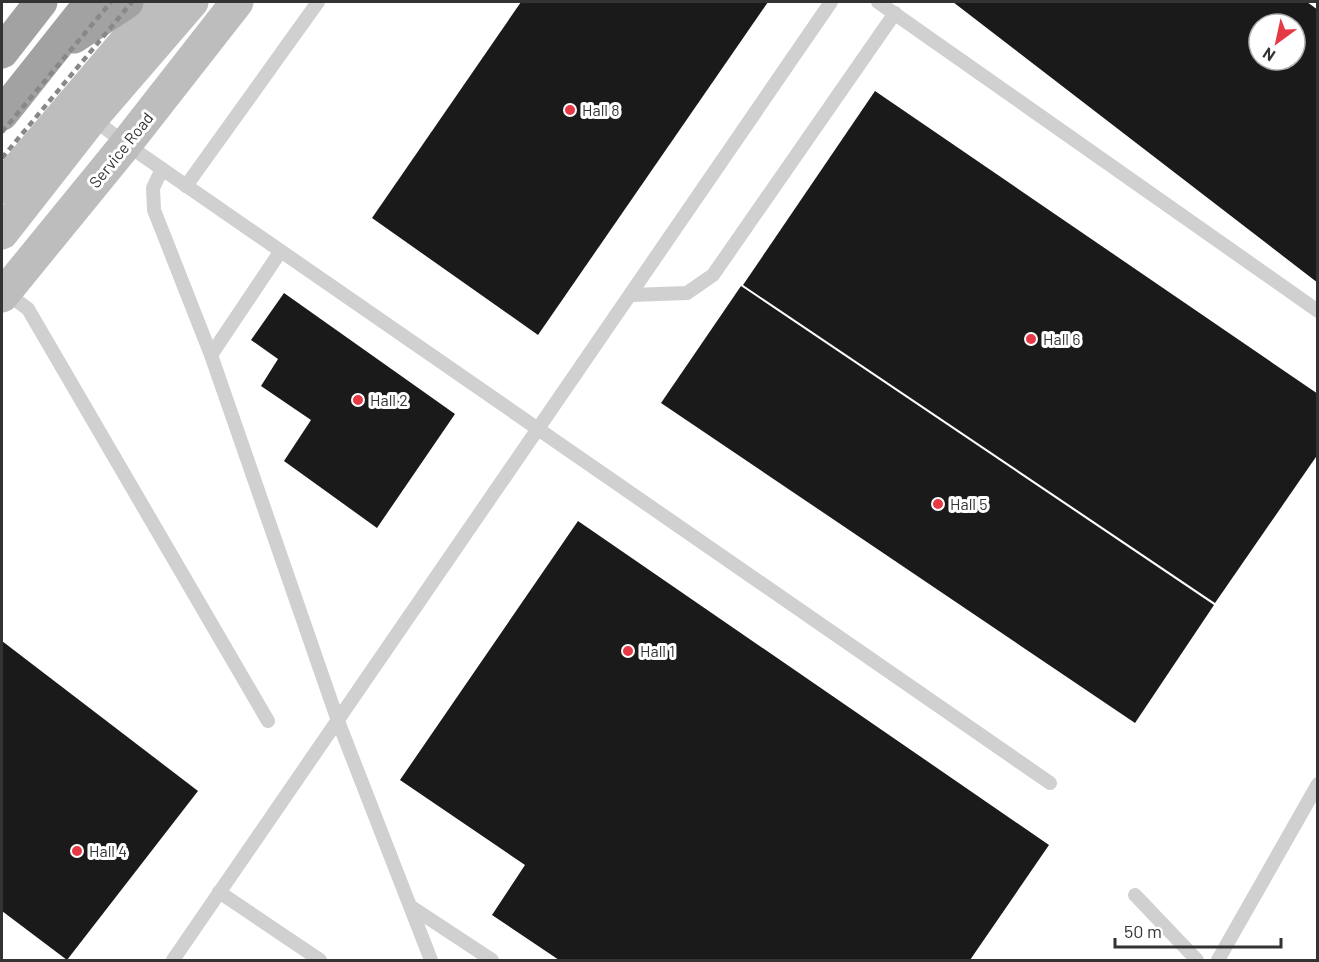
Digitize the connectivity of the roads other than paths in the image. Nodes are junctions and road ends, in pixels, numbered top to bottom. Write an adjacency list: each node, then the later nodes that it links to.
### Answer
1 (41, 2): 12 (highway)
2 (91, 2): 11 (highway)
3 (127, 2): 11 (highway)
4 (159, 2): 18 (main road)
5 (192, 2): 14 (main road)
6 (237, 2): 15 (main road, Service Road)
7 (318, 2): 17 (lane)
8 (831, 2): 22 (lane)
9 (878, 2): 10 (lane)
10 (895, 13): 22 (lane); 23 (lane)
11 (53, 50): 13 (highway)
12 (2, 52)
13 (2, 114)
14 (92, 118): 15 (lane); 19 (main road)
15 (126, 144): 16 (lane); 21 (main road, Service Road)
16 (162, 169): 17 (lane); 24 (lane)
17 (186, 186): 20 (lane)
18 (2, 187)
19 (2, 232)
20 (280, 252): 24 (lane); 25 (lane)
21 (3, 294): 26 (lane)
22 (631, 295): 25 (lane)
23 (1317, 311)
24 (212, 355): 27 (lane)
25 (538, 432): 27 (lane); 28 (lane)
26 (268, 721)
27 (339, 721): 30 (lane); 32 (lane)
28 (1050, 783)
29 (1317, 784): 38 (lane)
30 (219, 892): 33 (lane); 34 (lane)
31 (1135, 896): 37 (lane)
32 (410, 906): 35 (lane); 36 (lane)
33 (173, 960)
34 (320, 960)
35 (431, 960)
36 (492, 960)
37 (1197, 960)
38 (1218, 960)

